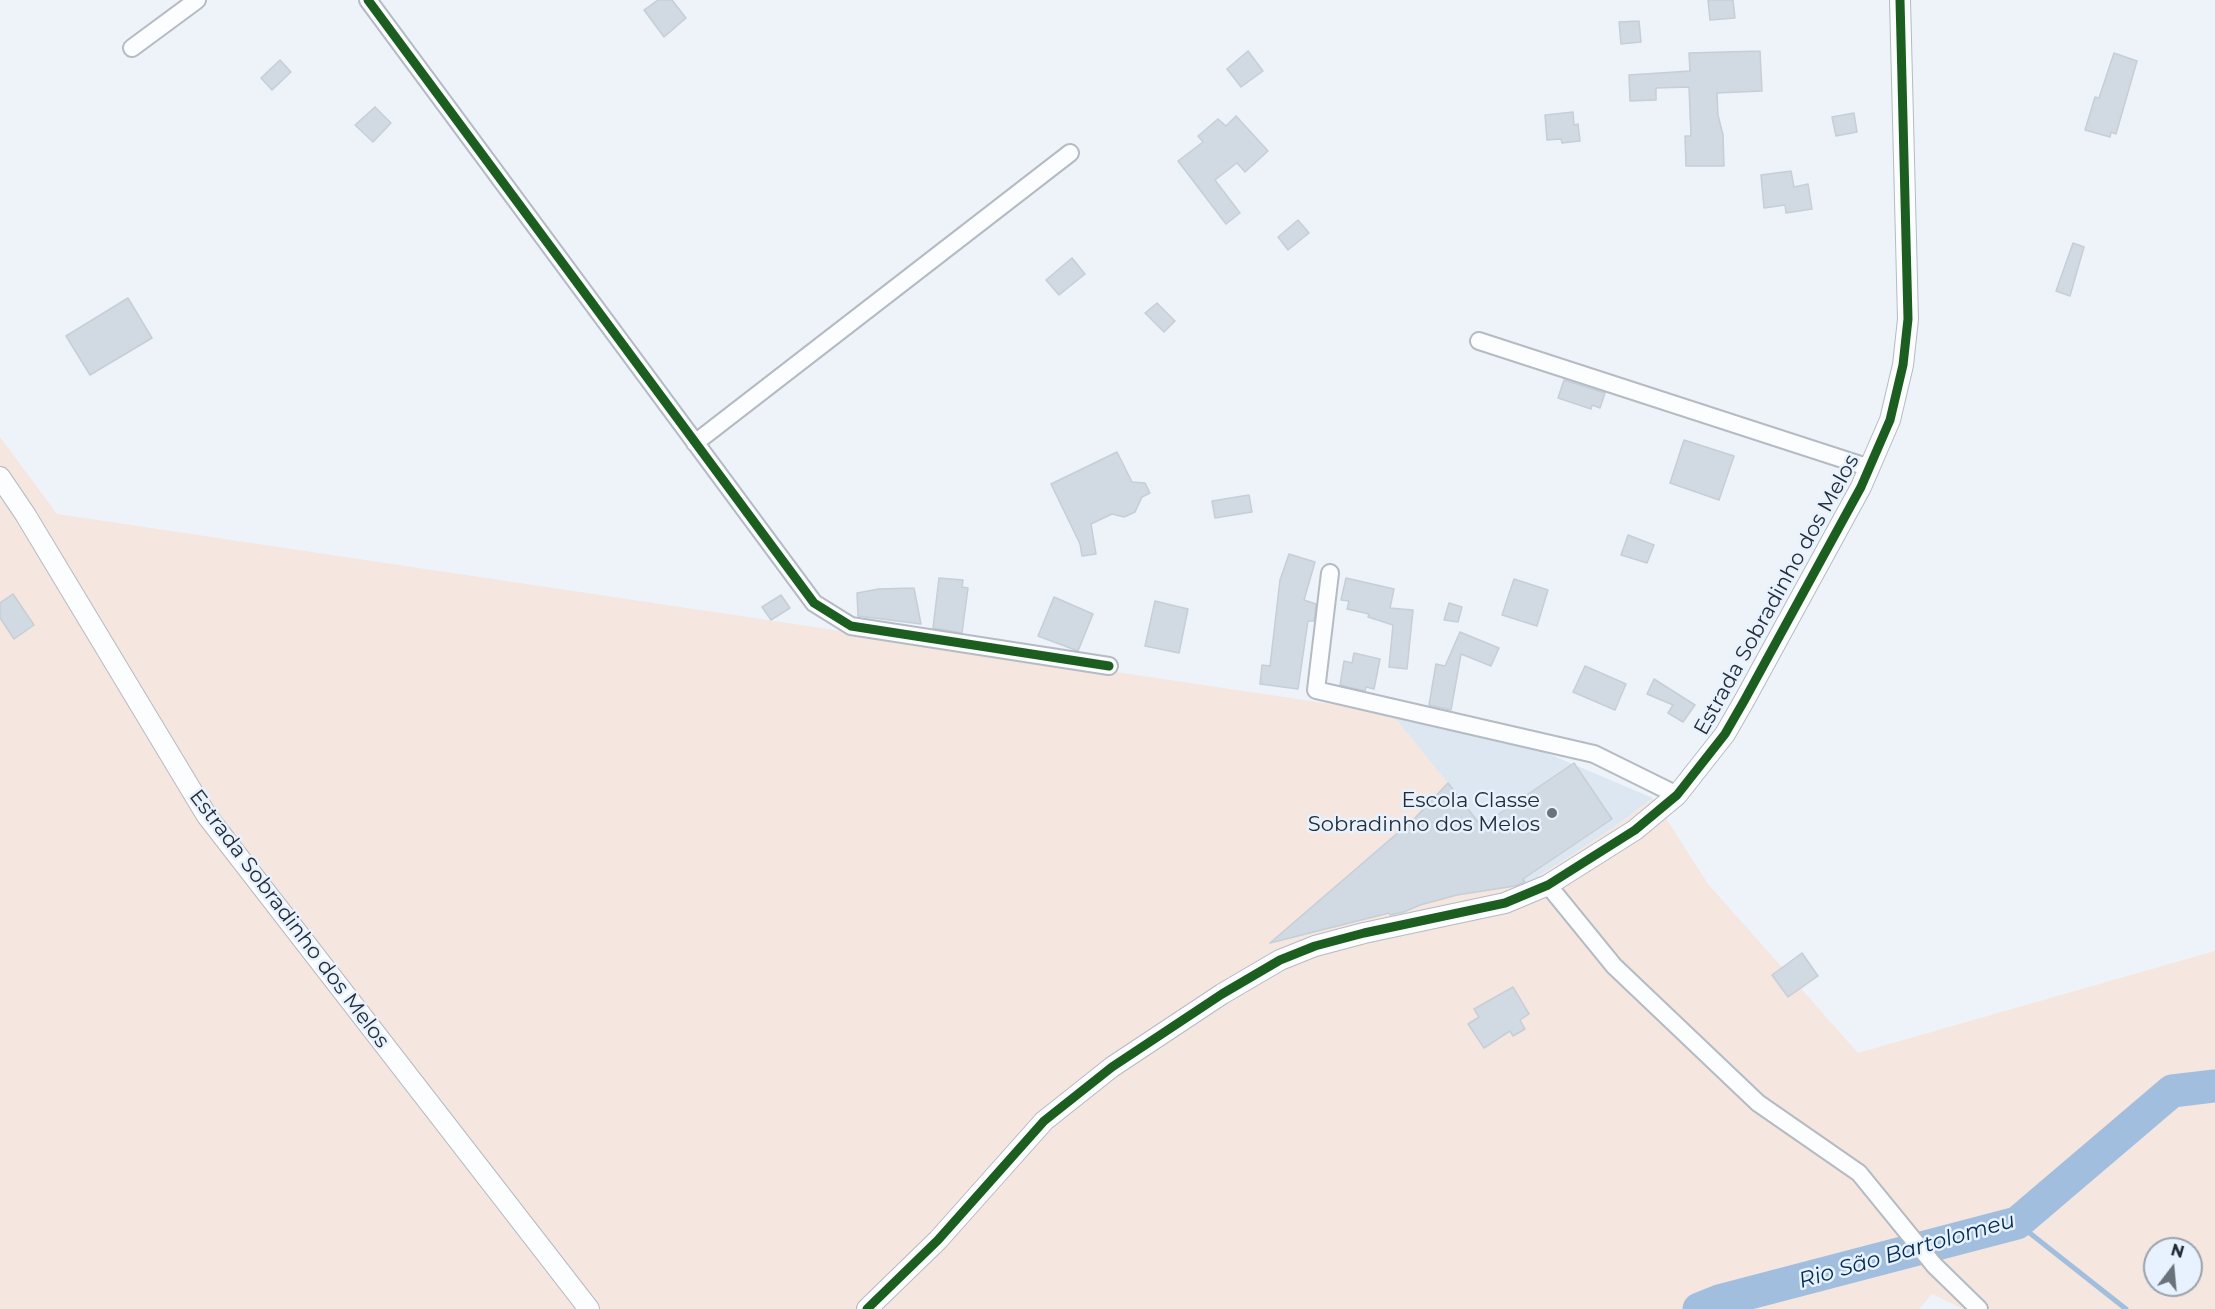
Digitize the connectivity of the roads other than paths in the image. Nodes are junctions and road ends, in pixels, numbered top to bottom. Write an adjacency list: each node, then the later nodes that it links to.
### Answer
1 (197, 0): 4 (street)
2 (368, 0): 7 (street)
3 (1900, 0): 8 (street, Estrada Sobradinho dos Melos)
4 (132, 48)
5 (1070, 153): 7 (street)
6 (1479, 341): 8 (street)
7 (695, 443): 11 (street)
8 (1870, 468): 12 (street, Estrada Sobradinho dos Melos)
9 (0, 477): 14 (street, Estrada Sobradinho dos Melos)
10 (1330, 573): 12 (street)
11 (1109, 666)
12 (1677, 795): 13 (street, Estrada Sobradinho dos Melos)
13 (1548, 885): 15 (street, Estrada Sobradinho dos Melos); 16 (street)
14 (589, 1309)
15 (867, 1309)
16 (1979, 1309)

